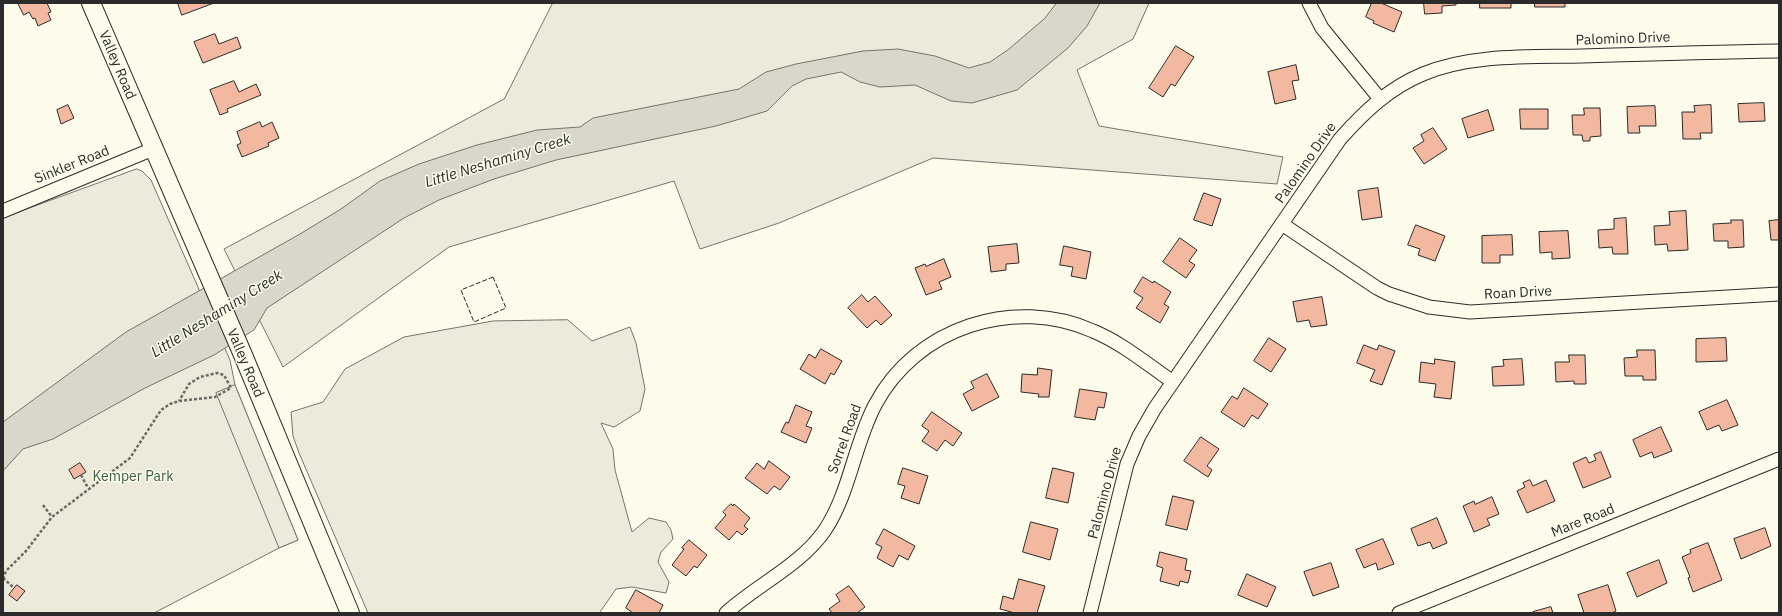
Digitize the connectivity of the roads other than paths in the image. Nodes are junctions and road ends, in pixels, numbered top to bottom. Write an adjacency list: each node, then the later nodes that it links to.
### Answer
1 (91, 3): 5 (street, Valley Road)
2 (1309, 3): 4 (street)
3 (1779, 51): 4 (street, Palomino Drive)
4 (1380, 99): 7 (street, Palomino Drive)
5 (153, 149): 6 (street, Sinkler Road); 12 (street, Valley Road)
6 (3, 211)
7 (1282, 224): 8 (street, Roan Drive); 9 (street, Palomino Drive)
8 (1779, 294)
9 (1173, 382): 11 (street, Palomino Drive); 13 (street, Sorrel Road)
10 (1779, 459): 14 (street, Mare Road)
11 (1093, 612)
12 (350, 613)
13 (726, 613)
14 (1399, 613)

